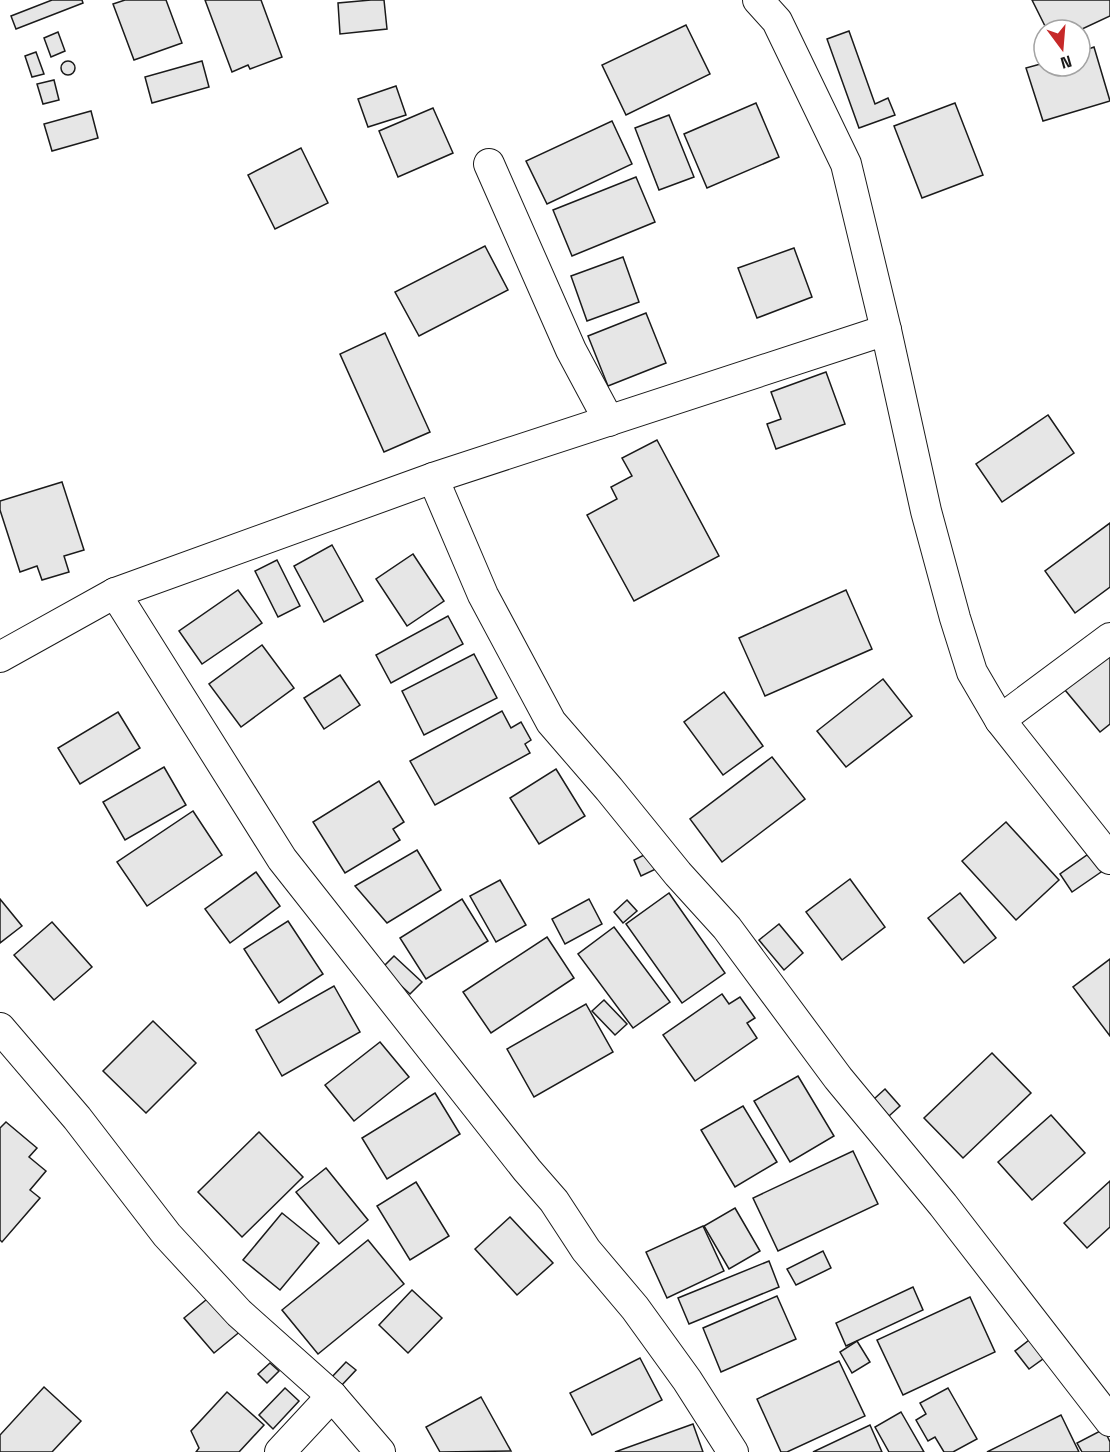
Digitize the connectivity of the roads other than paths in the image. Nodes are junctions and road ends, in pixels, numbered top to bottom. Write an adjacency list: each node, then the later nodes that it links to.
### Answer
1 (758, 0): 3 (street)
2 (489, 164): 4 (street)
3 (886, 330): 4 (street); 9 (street)
4 (609, 421): 5 (street)
5 (433, 477): 6 (street); 13 (street)
6 (115, 593): 8 (street); 16 (street)
7 (1110, 638): 9 (street)
8 (0, 657)
9 (1000, 720): 10 (street)
10 (1110, 859)
11 (0, 1029): 12 (street)
12 (332, 1396): 14 (street); 15 (street)
13 (1110, 1421)
14 (280, 1452)
15 (380, 1452)
16 (733, 1452)

